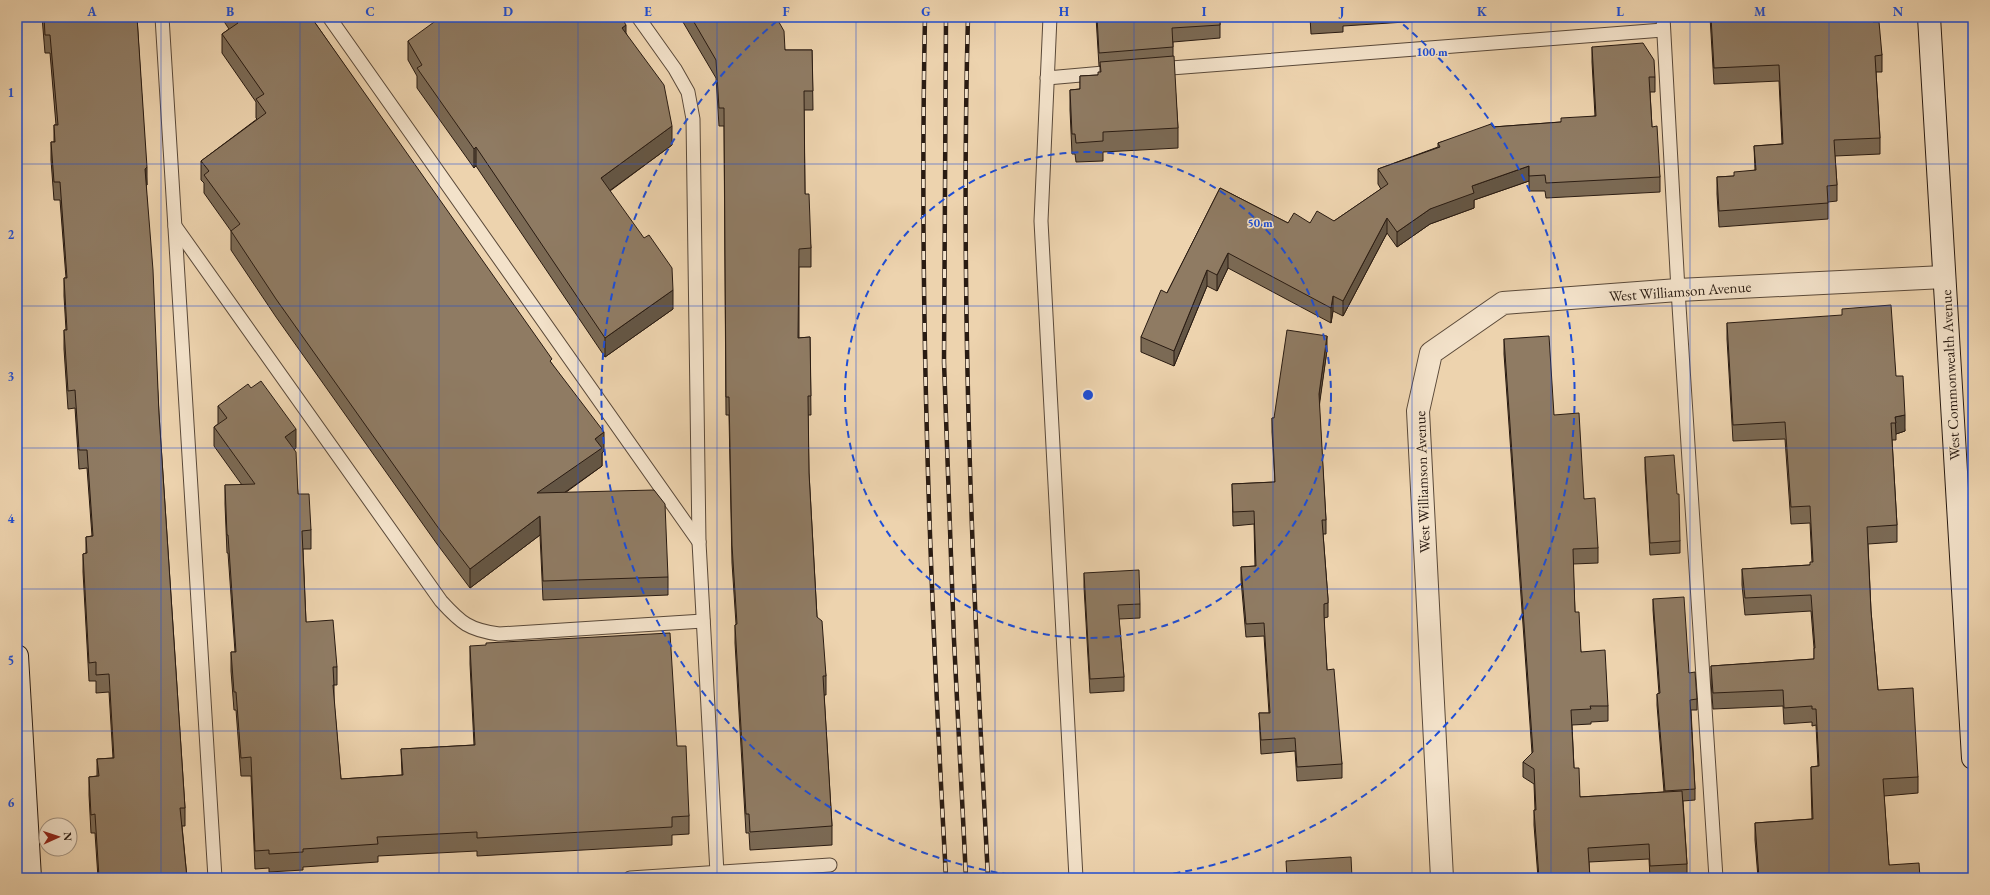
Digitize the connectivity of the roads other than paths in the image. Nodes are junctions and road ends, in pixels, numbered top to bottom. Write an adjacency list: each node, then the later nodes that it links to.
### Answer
1 (162, 17): 10 (lane)
2 (329, 17): 14 (lane)
3 (638, 17): 14 (lane)
4 (1050, 17): 9 (lane)
5 (1929, 17): 11 (street, West Commonwealth Avenue)
6 (1663, 23): 7 (lane); 12 (lane)
7 (1142, 70)
8 (1126, 71): 9 (lane)
9 (1047, 78): 24 (lane)
10 (175, 226): 15 (lane); 22 (lane)
11 (1944, 277): 12 (street, West Williamson Avenue); 13 (street, West Commonwealth Avenue)
12 (1678, 290): 25 (street, West Williamson Avenue); 26 (lane)
13 (1965, 501): 17 (street, West Commonwealth Avenue)
14 (699, 542): 15 (lane)
15 (704, 621): 19 (lane)
16 (17, 656): 21 (street)
17 (1973, 758)
18 (830, 865): 19 (lane)
19 (717, 873): 20 (lane)
20 (661, 877): 23 (lane)
21 (30, 878)
22 (215, 878)
23 (630, 878)
24 (1076, 878)
25 (1442, 878)
26 (1716, 878)

